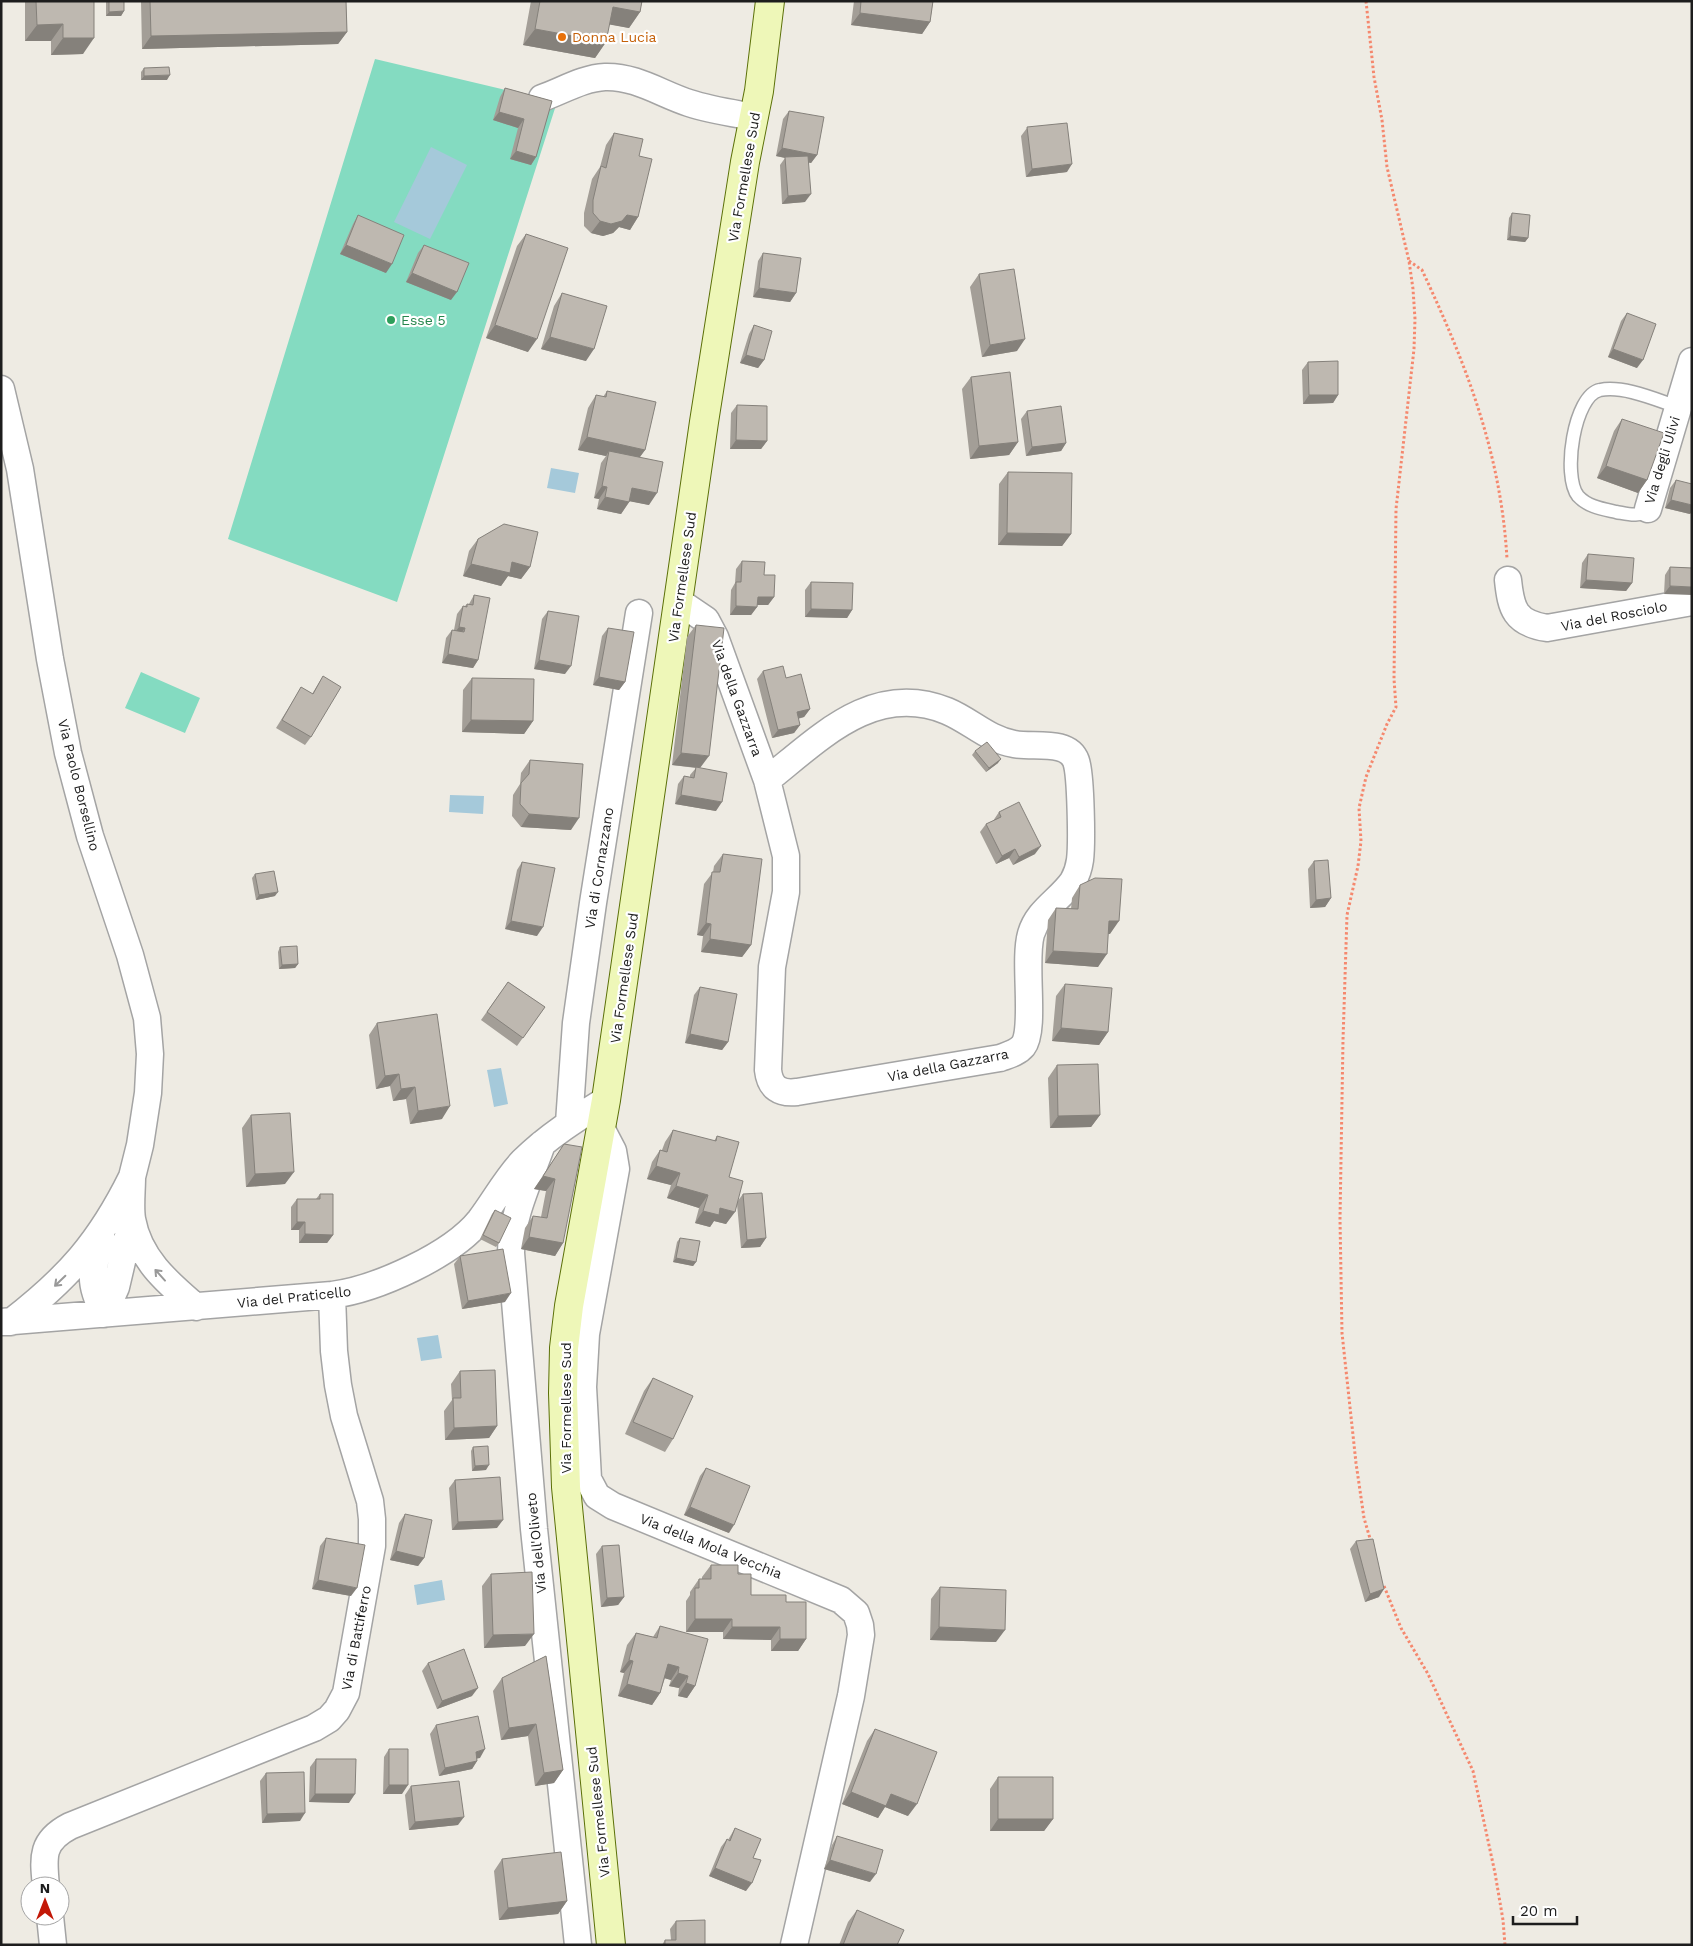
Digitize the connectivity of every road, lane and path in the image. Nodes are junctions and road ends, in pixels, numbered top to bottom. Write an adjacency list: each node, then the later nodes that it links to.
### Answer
1 (1366, 1): 5 (path)
2 (766, 6): 4 (street, Via Formellese Sud)
3 (542, 98): 4 (street)
4 (754, 117): 11 (street, Via Formellese Sud)
5 (1409, 261): 10 (path); 24 (path)
6 (1692, 361): 8 (street, Via degli Ulivi)
7 (1, 389): 19 (street, Via Paolo Borsellino)
8 (1678, 406): 9 (street, Via degli Ulivi); 9 (lane, Via degli Ulivi)
9 (1648, 509)
10 (1508, 580): 12 (street, Via del Rosciolo)
11 (678, 601): 14 (street, Via della Gazzarra); 15 (street, Via Formellese Sud)
12 (1692, 602)
13 (639, 613): 16 (street, Via di Cornazzano)
14 (767, 780): 14 (street, Via della Gazzarra)
15 (606, 1100): 16 (street, Via del Praticello); 17 (street, Via Formellese Sud)
16 (569, 1123): 18 (street, Via del Praticello)
17 (601, 1128): 30 (street, Via Formellese Sud); 31 (street, Via della Mola Vecchia)
18 (542, 1144): 20 (street, Via del Praticello); 29 (street, Via dell'Oliveto)
19 (120, 1220): 21 (street, one-way to 19); 22 (street); 23 (street, one-way to 23)
20 (332, 1295): 21 (street, Via del Praticello); 26 (street, Via di Battiferro)
21 (196, 1307): 22 (street, Via del Praticello)
22 (104, 1314): 23 (street, Via del Praticello)
23 (6, 1322)
24 (1371, 1543)
25 (1381, 1578): 32 (path)
26 (45, 1876)
27 (51, 1926): 28 (street)
28 (53, 1945)
29 (578, 1945)
30 (611, 1945)
31 (794, 1945)
32 (1505, 1945)

